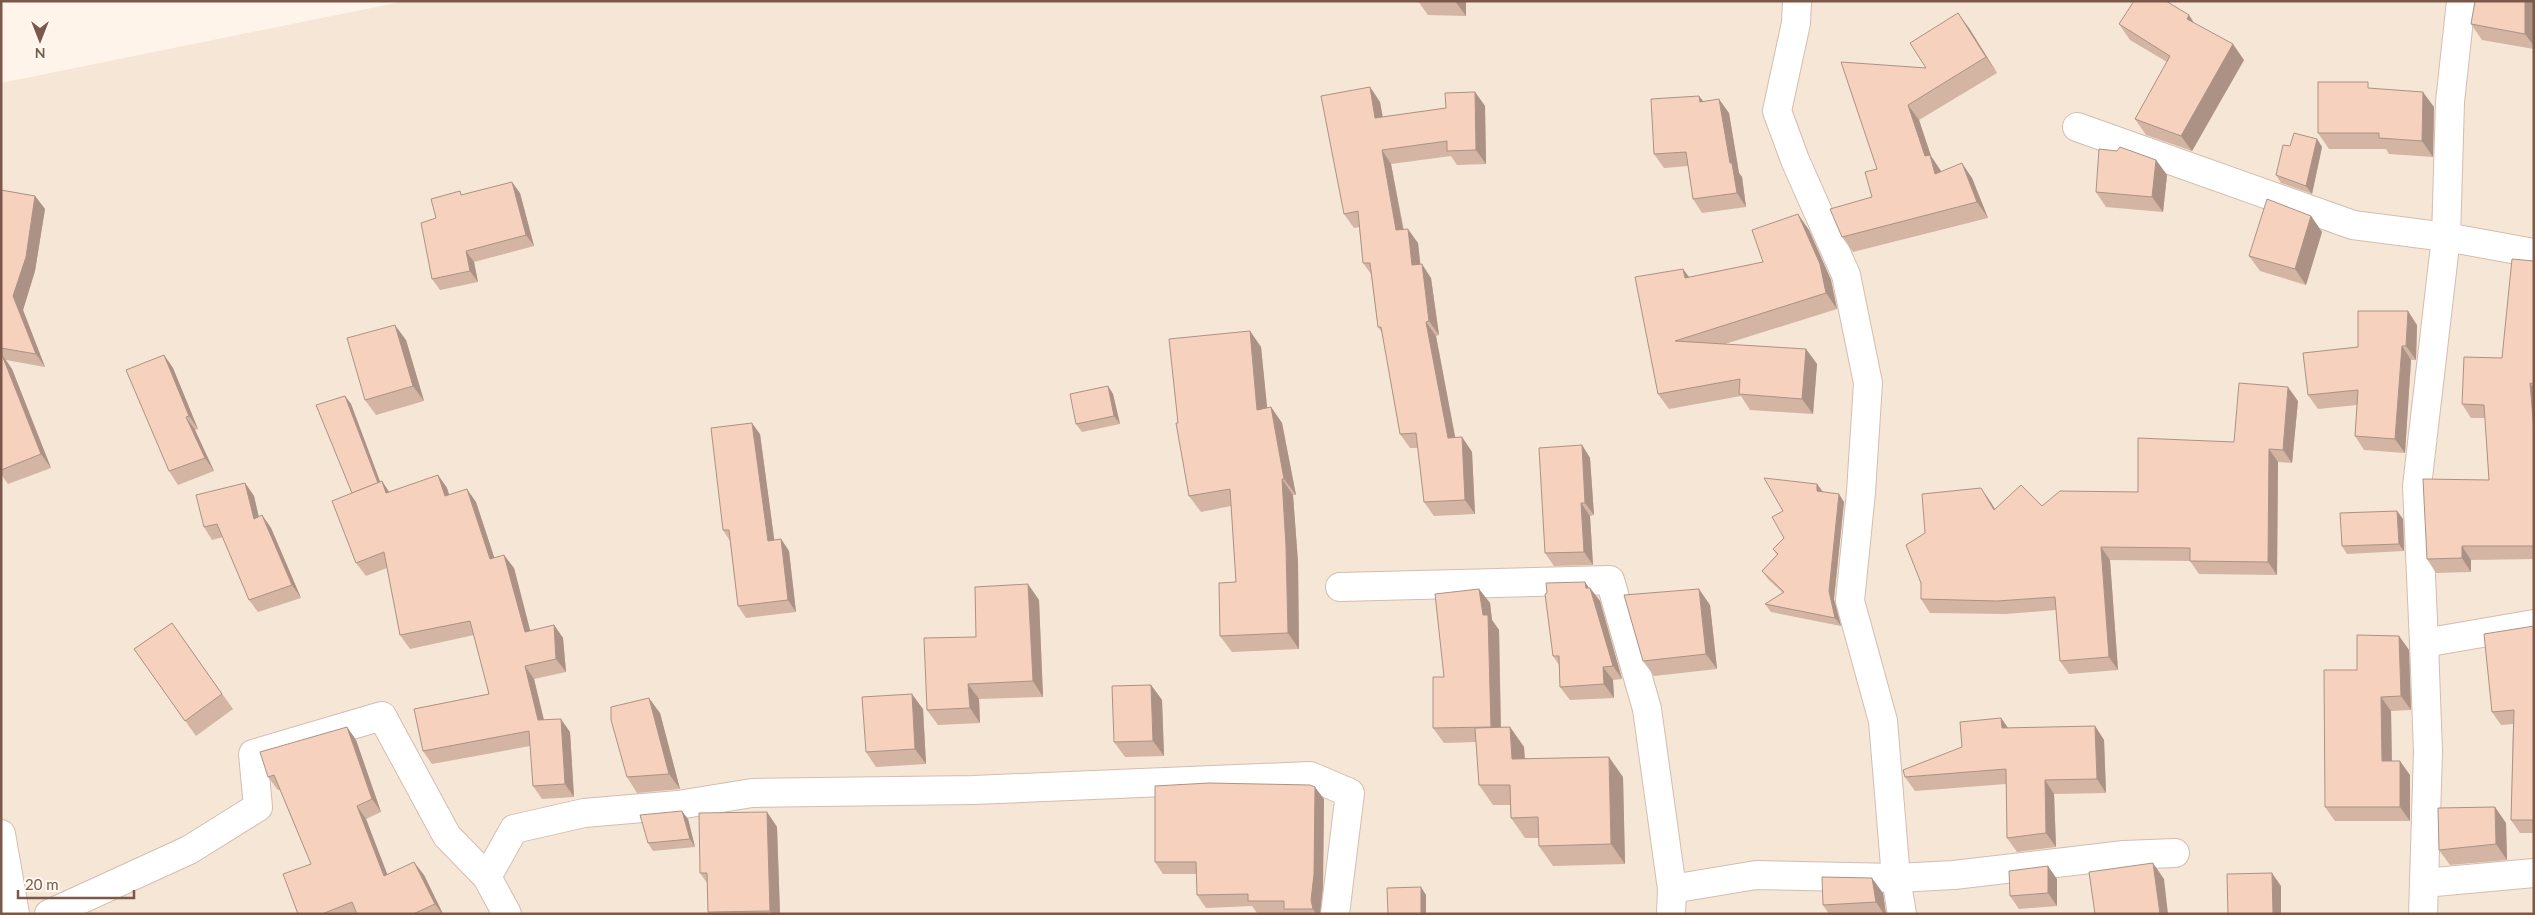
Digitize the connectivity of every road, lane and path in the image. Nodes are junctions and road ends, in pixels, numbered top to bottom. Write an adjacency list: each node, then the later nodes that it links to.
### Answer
1 (1797, 1): 13 (street)
2 (2461, 1): 4 (street)
3 (2077, 127): 4 (street)
4 (2446, 237): 5 (street); 8 (street)
5 (2534, 253)
6 (1340, 587): 15 (street)
7 (2534, 624): 8 (street)
8 (2424, 643): 14 (street)
9 (1, 834): 16 (street)
10 (2175, 853): 13 (street)
11 (2534, 873): 14 (street)
12 (487, 877): 17 (street); 18 (street); 19 (street)
13 (1896, 878): 15 (street); 20 (street)
14 (2424, 883): 21 (street)
15 (1672, 901)
16 (15, 914)
17 (49, 914)
18 (507, 914)
19 (1335, 914)
20 (1902, 914)
21 (2423, 914)

